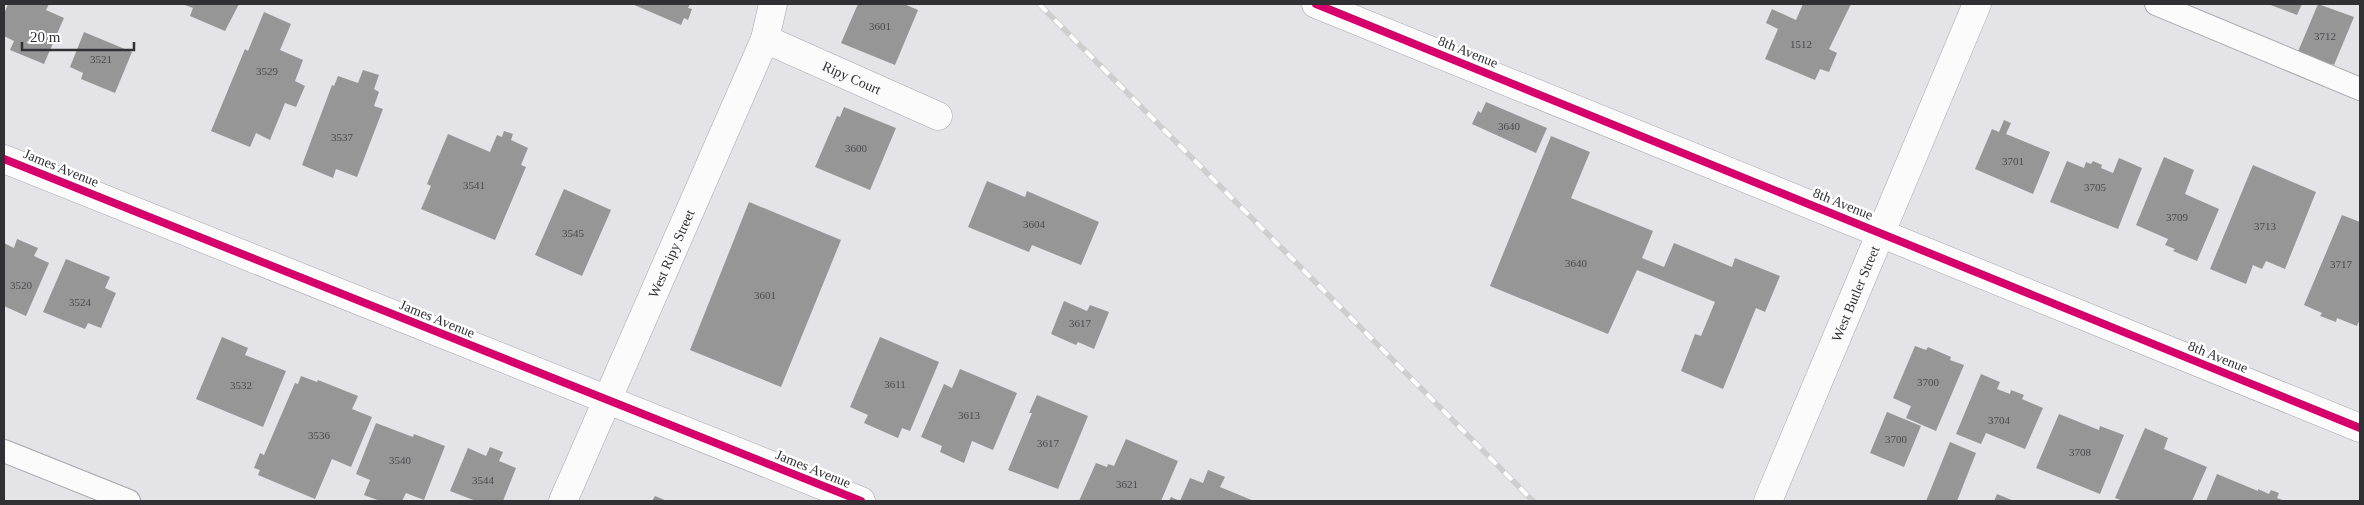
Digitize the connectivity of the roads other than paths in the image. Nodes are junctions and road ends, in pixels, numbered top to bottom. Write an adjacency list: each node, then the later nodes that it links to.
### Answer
1 (773, 4): 5 (street, West Ripy Street)
2 (1316, 4): 9 (street, 8th Avenue)
3 (1977, 4): 9 (street, West Butler Street)
4 (2156, 4): 6 (lane)
5 (764, 39): 7 (street, Ripy Court); 10 (street, West Ripy Street)
6 (2360, 90)
7 (938, 116)
8 (4, 159): 10 (street, James Avenue)
9 (1879, 232): 11 (street, 8th Avenue); 16 (street, West Butler Street)
10 (606, 399): 14 (street, West Ripy Street); 15 (street, James Avenue)
11 (2360, 428)
12 (4, 451): 13 (lane)
13 (129, 501)
14 (563, 501)
15 (861, 501)
16 (1768, 501)

